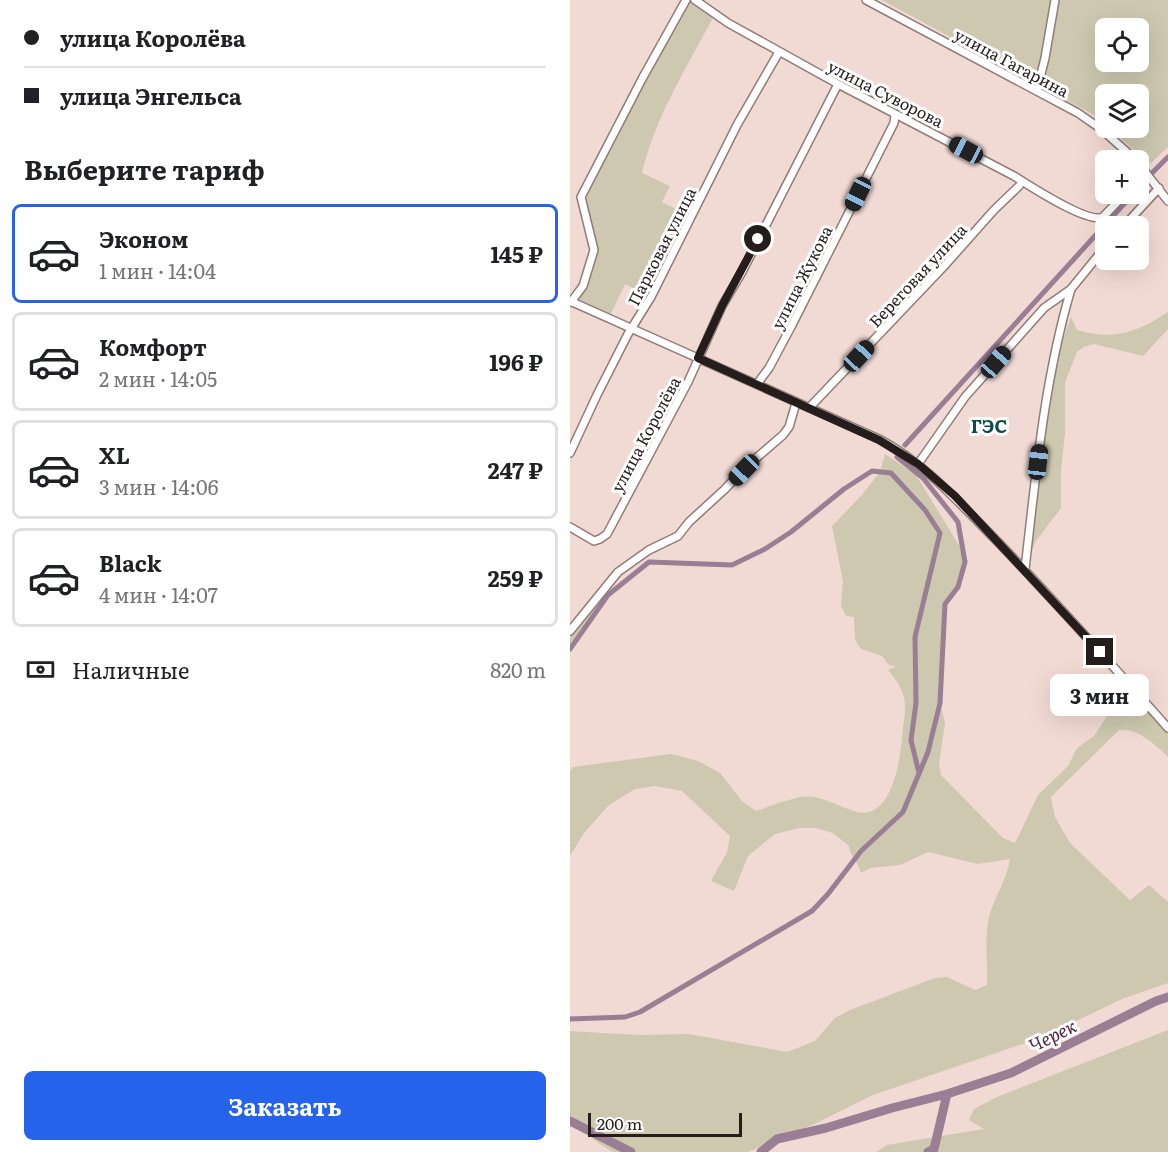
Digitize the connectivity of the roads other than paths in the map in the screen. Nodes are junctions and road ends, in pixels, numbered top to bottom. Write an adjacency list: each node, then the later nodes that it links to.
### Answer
1 (686, 0): 20 (street)
2 (695, 0): 7 (street, улица Суворова)
3 (866, 0): 9 (street, улица Гагарина)
4 (1046, 0): 6 (street)
5 (1055, 0): 6 (street)
6 (1053, 9): 9 (street)
7 (779, 52): 8 (street, улица Суворова); 21 (street, Парковая улица)
8 (838, 84): 10 (street, улица Суворова); 22 (street, улица Королёва)
9 (1037, 90): 11 (street, улица Гагарина)
10 (895, 115): 13 (street, улица Суворова); 23 (street, улица Жукова)
11 (1123, 150)
12 (1149, 176): 14 (street, улица Гагарина)
13 (1020, 183): 16 (street, улица Суворова); 25 (street, Береговая улица)
14 (1159, 188): 15 (street, улица Гагарина); 17 (street)
15 (1168, 201)
16 (1115, 204)
17 (1133, 216)
18 (1095, 260): 19 (street)
19 (1071, 289): 27 (street); 29 (street)
20 (570, 301): 21 (street)
21 (633, 329): 22 (street); 26 (street, Парковая улица)
22 (698, 358): 23 (street); 28 (street, улица Королёва)
23 (758, 384): 24 (street)
24 (796, 403): 25 (street); 30 (street)
25 (809, 408): 27 (street)
26 (570, 453)
27 (918, 464): 29 (street)
28 (570, 527)
29 (1025, 569): 31 (street)
30 (570, 631)
31 (1168, 728)

